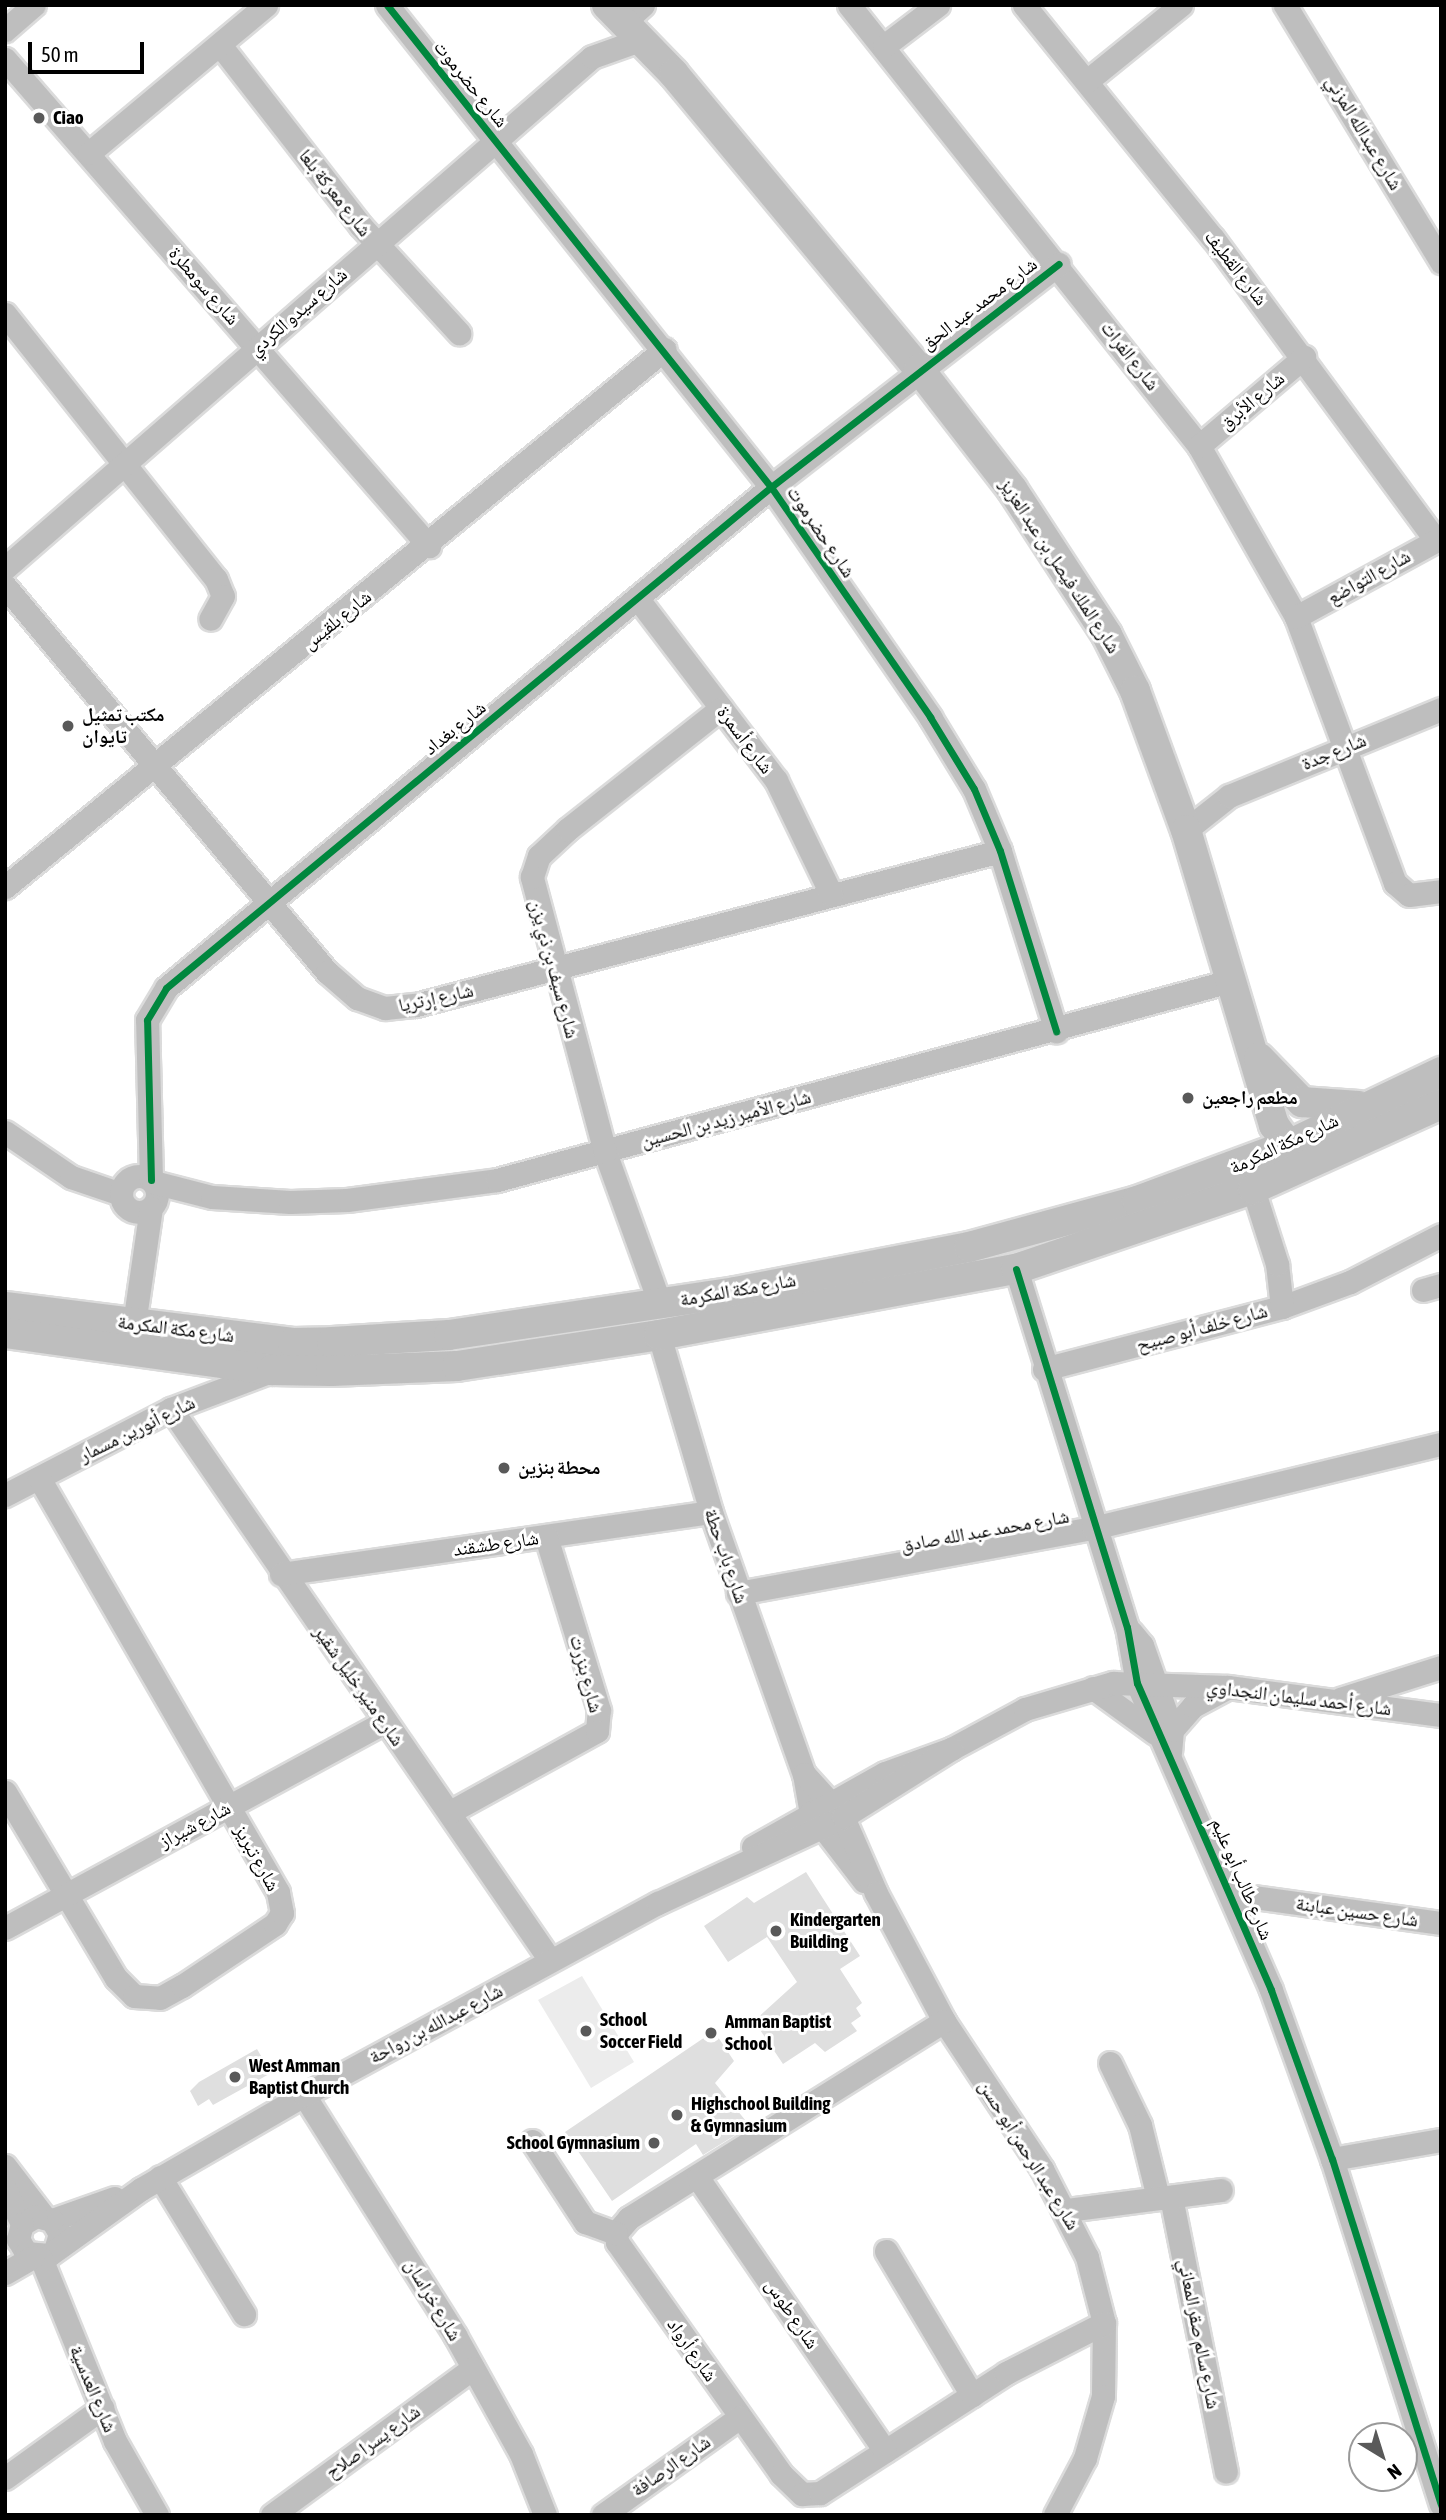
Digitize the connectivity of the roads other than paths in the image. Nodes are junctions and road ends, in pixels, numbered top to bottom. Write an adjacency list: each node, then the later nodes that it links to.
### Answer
1 (34, 5): 10 (street)
2 (265, 5): 11 (street)
3 (387, 5): 16 (street, شارع حضرموت)
4 (849, 5): 12 (street, شارع الفرات)
5 (938, 5): 12 (street)
6 (1024, 5): 15 (street, شارع القطيف)
7 (1181, 5): 15 (street)
8 (1285, 5): 19 (street, شارع عبدالله المزني)
9 (625, 14): 13 (street, شارع سيدو الكردي); 13 (street, شارع سيدو الكردي); 26 (main road, شارع الملك فيصل بن عبد العزيز)
10 (5, 30)
11 (220, 45): 17 (street); 18 (street, شارع معركة بلعا)
12 (884, 46): 20 (street, شارع الفرات)
13 (592, 57): 16 (street, شارع سيدو الكردي)
14 (5, 59): 17 (street, شارع سومطرة)
15 (1087, 81): 25 (street, شارع القطيف)
16 (496, 140): 18 (street, شارع سيدو الكردي); 24 (street, شارع حضرموت)
17 (89, 153): 23 (street, شارع سومطرة)
18 (376, 245): 22 (street, شارع معركة بلعا); 23 (street, شارع سيدو الكردي)
19 (1441, 262)
20 (1059, 264): 26 (street, شارع محمد عبد الحق); 27 (street, شارع الفرات)
21 (5, 314): 28 (street)
22 (459, 333)
23 (257, 347): 28 (street, شارع سيدو الكردي); 31 (street, شارع سومطرة)
24 (665, 349): 29 (street, شارع حضرموت); 31 (street, شارع بلقيس)
25 (1304, 357): 27 (street, شارع الأبرق); 30 (street, شارع القطيف)
26 (919, 369): 29 (street, شارع بغداد); 42 (main road, شارع الملك فيصل بن عبد العزيز)
27 (1199, 446): 35 (street, شارع الفرات)
28 (127, 462): 32 (street, شارع سيدو الكردي); 36 (street)
29 (771, 487): 34 (street, شارع بغداد); 44 (street, شارع حضرموت)
30 (1438, 539): 35 (street, شارع التواضع)
31 (429, 546): 40 (street, شارع بلقيس)
32 (5, 568)
33 (5, 586): 40 (street, شارع إرتريا)
34 (638, 599): 37 (street, شارع أسمرة); 48 (street, شارع بغداد)
35 (1296, 617): 39 (street, شارع الفرات)
36 (210, 619)
37 (722, 708): 47 (street, شارع أسمرة); 49 (street, شارع سيف بن ذي يزن)
38 (1441, 709): 39 (street, شارع جدة)
39 (1345, 747): 41 (street, شارع جدة); 46 (street)
40 (159, 765): 45 (street, شارع بلقيس); 48 (street, شارع إرتريا)
41 (1229, 796): 42 (street, شارع جدة); 43 (street, شارع جدة)
42 (1175, 802): 43 (main road, شارع الملك فيصل بن عبد العزيز)
43 (1186, 830): 50 (main road, شارع الملك فيصل بن عبد العزيز)
44 (1000, 850): 47 (street, شارع إرتريا); 51 (street, شارع حضرموت)
45 (9, 875)
46 (1441, 891)
47 (831, 894): 49 (street, شارع إرتريا)
48 (269, 899): 49 (street, شارع إرتريا); 62 (street, شارع بغداد)
49 (557, 969): 58 (street, شارع سيف بن ذي يزن)
50 (1230, 981): 51 (street, شارع الأمير زيد بن الحسين); 52 (main road, شارع الملك فيصل بن عبد العزيز)
51 (1056, 1031): 58 (street, شارع الأمير زيد بن الحسين)
52 (1257, 1056): 55 (main road); 57 (main road, شارع الملك فيصل بن عبد العزيز); 60 (main road)
53 (1441, 1072): 55 (main road, شارع مكة المكرمة)
54 (1441, 1104): 59 (main road, شارع مكة المكرمة)
55 (1365, 1105): 57 (main road, شارع مكة المكرمة)
56 (5, 1132): 62 (street, شارع الأمير زيد بن الحسين)
57 (1286, 1146): 59 (main road, شارع الملك فيصل بن عبد العزيز); 60 (main road, شارع مكة المكرمة)
58 (605, 1152): 62 (street, شارع الأمير زيد بن الحسين); 65 (street, شارع سيف بن ذي يزن)
59 (1307, 1166): 61 (main road, شارع مكة المكرمة)
60 (1212, 1177): 65 (main road, شارع مكة المكرمة)
61 (1254, 1189): 64 (main road, شارع مكة المكرمة); 67 (street, شارع خلف أبو صبيح)
62 (143, 1193): 68 (street, شارع بغداد)
63 (1441, 1235): 67 (street)
64 (1016, 1269): 70 (main road, شارع مكة المكرمة); 71 (street, شارع طالب أبو عليم)
65 (660, 1304): 68 (main road, شارع مكة المكرمة)
66 (5, 1307): 68 (main road, شارع مكة المكرمة)
67 (1282, 1307): 71 (street, شارع خلف أبو صبيح)
68 (134, 1324)
69 (5, 1333): 72 (main road, شارع مكة المكرمة)
70 (659, 1335): 72 (main road, شارع مكة المكرمة); 77 (street, شارع باب حطة)
71 (1044, 1368): 78 (street, شارع طالب أبو عليم)
72 (272, 1370): 73 (street, شارع أنورين مسمار)
73 (171, 1409): 75 (street, شارع أنورين مسمار); 80 (street, شارع منير خليل شقير)
74 (1441, 1444): 78 (street, شارع محمد عبد الله صادق)
75 (39, 1478): 76 (street, شارع أنورين مسمار); 91 (street, شارع تبريز)
76 (5, 1495)
77 (710, 1512): 79 (street, شارع طشقند); 81 (street, شارع باب حطة)
78 (1093, 1528): 81 (street, شارع محمد عبد الله صادق); 83 (street, شارع طالب أبو عليم)
79 (546, 1537): 80 (street, شارع طشقند); 92 (street, شارع بنزرت)
80 (281, 1574): 88 (street, شارع منير خليل شقير)
81 (738, 1593): 93 (street, شارع باب حطة)
82 (1441, 1667): 86 (street)
83 (1147, 1683): 84 (street, شارع عبدالله بن رواحة); 85 (street, شارع أحمد سليمان النجداوي); 89 (street, شارع طالب أبو عليم)
84 (1093, 1688): 89 (street); 93 (street, شارع عبدالله بن رواحة)
85 (1228, 1688): 86 (street, شارع أحمد سليمان النجداوي); 89 (street)
86 (1333, 1701): 87 (street, شارع أحمد سليمان النجداوي)
87 (1441, 1715)
88 (384, 1722): 91 (street, شارع شيراز); 92 (street, شارع منير خليل شقير)
89 (1166, 1738): 94 (street, شارع طالب أبو عليم)
90 (5, 1792): 95 (street, شارع تبريز)
91 (228, 1807): 95 (street, شارع شيراز); 95 (street, شارع تبريز)
92 (450, 1812): 98 (street, شارع منير خليل شقير)
93 (827, 1814): 98 (street, شارع عبدالله بن رواحة); 99 (street, شارع عبد الرحمن أبو حسن)
94 (1231, 1894): 96 (street, شارع حسين عبابنة); 104 (street, شارع طالب أبو عليم)
95 (66, 1895): 97 (street, شارع شيراز)
96 (1441, 1923)
97 (5, 1928)
98 (550, 1961): 101 (street, شارع عبدالله بن رواحة)
99 (944, 2021): 106 (street); 111 (street, شارع عبد الرحمن أبو حسن)
100 (1110, 2063): 110 (street, شارع سالم صقر المعاني)
101 (304, 2095): 107 (street, شارع عبدالله بن رواحة); 119 (street, شارع خراسان)
102 (1441, 2140): 104 (street)
103 (532, 2141): 113 (street)
104 (1332, 2159): 126 (street, شارع طالب أبو عليم)
105 (5, 2166): 112 (street)
106 (698, 2178): 113 (street); 123 (street, شارع طوس)
107 (150, 2183): 112 (street, شارع عبدالله بن رواحة); 114 (street, شارع عبدالله بن رواحة); 117 (street)
108 (5, 2189): 114 (street)
109 (1221, 2190): 110 (street)
110 (1164, 2197): 111 (street); 124 (street, شارع سالم صقر المعاني)
111 (1067, 2210): 118 (street, شارع عبد الرحمن أبو حسن)
112 (48, 2218): 114 (street, شارع عبدالله بن رواحة); 114 (street)
113 (620, 2243): 122 (street, شارع أرواد)
114 (29, 2246): 116 (street, شارع عبدالله بن رواحة); 121 (street, شارع العدسية)
115 (886, 2251): 120 (street)
116 (5, 2273)
117 (244, 2314)
118 (1104, 2323): 120 (street, شارع أرواد); 131 (street, شارع عبد الرحمن أبو حسن)
119 (473, 2368): 128 (street, شارع يسرا صلاح); 129 (street, شارع خراسان)
120 (972, 2395): 123 (street, شارع أرواد)
121 (102, 2409): 125 (street); 127 (street, شارع العدسية)
122 (740, 2417): 123 (street, شارع أرواد); 130 (street, شارع الرصافة)
123 (886, 2451)
124 (1226, 2472)
125 (5, 2477)
126 (1441, 2504)
127 (157, 2515)
128 (272, 2515)
129 (545, 2515)
130 (603, 2515)
131 (1055, 2515)

